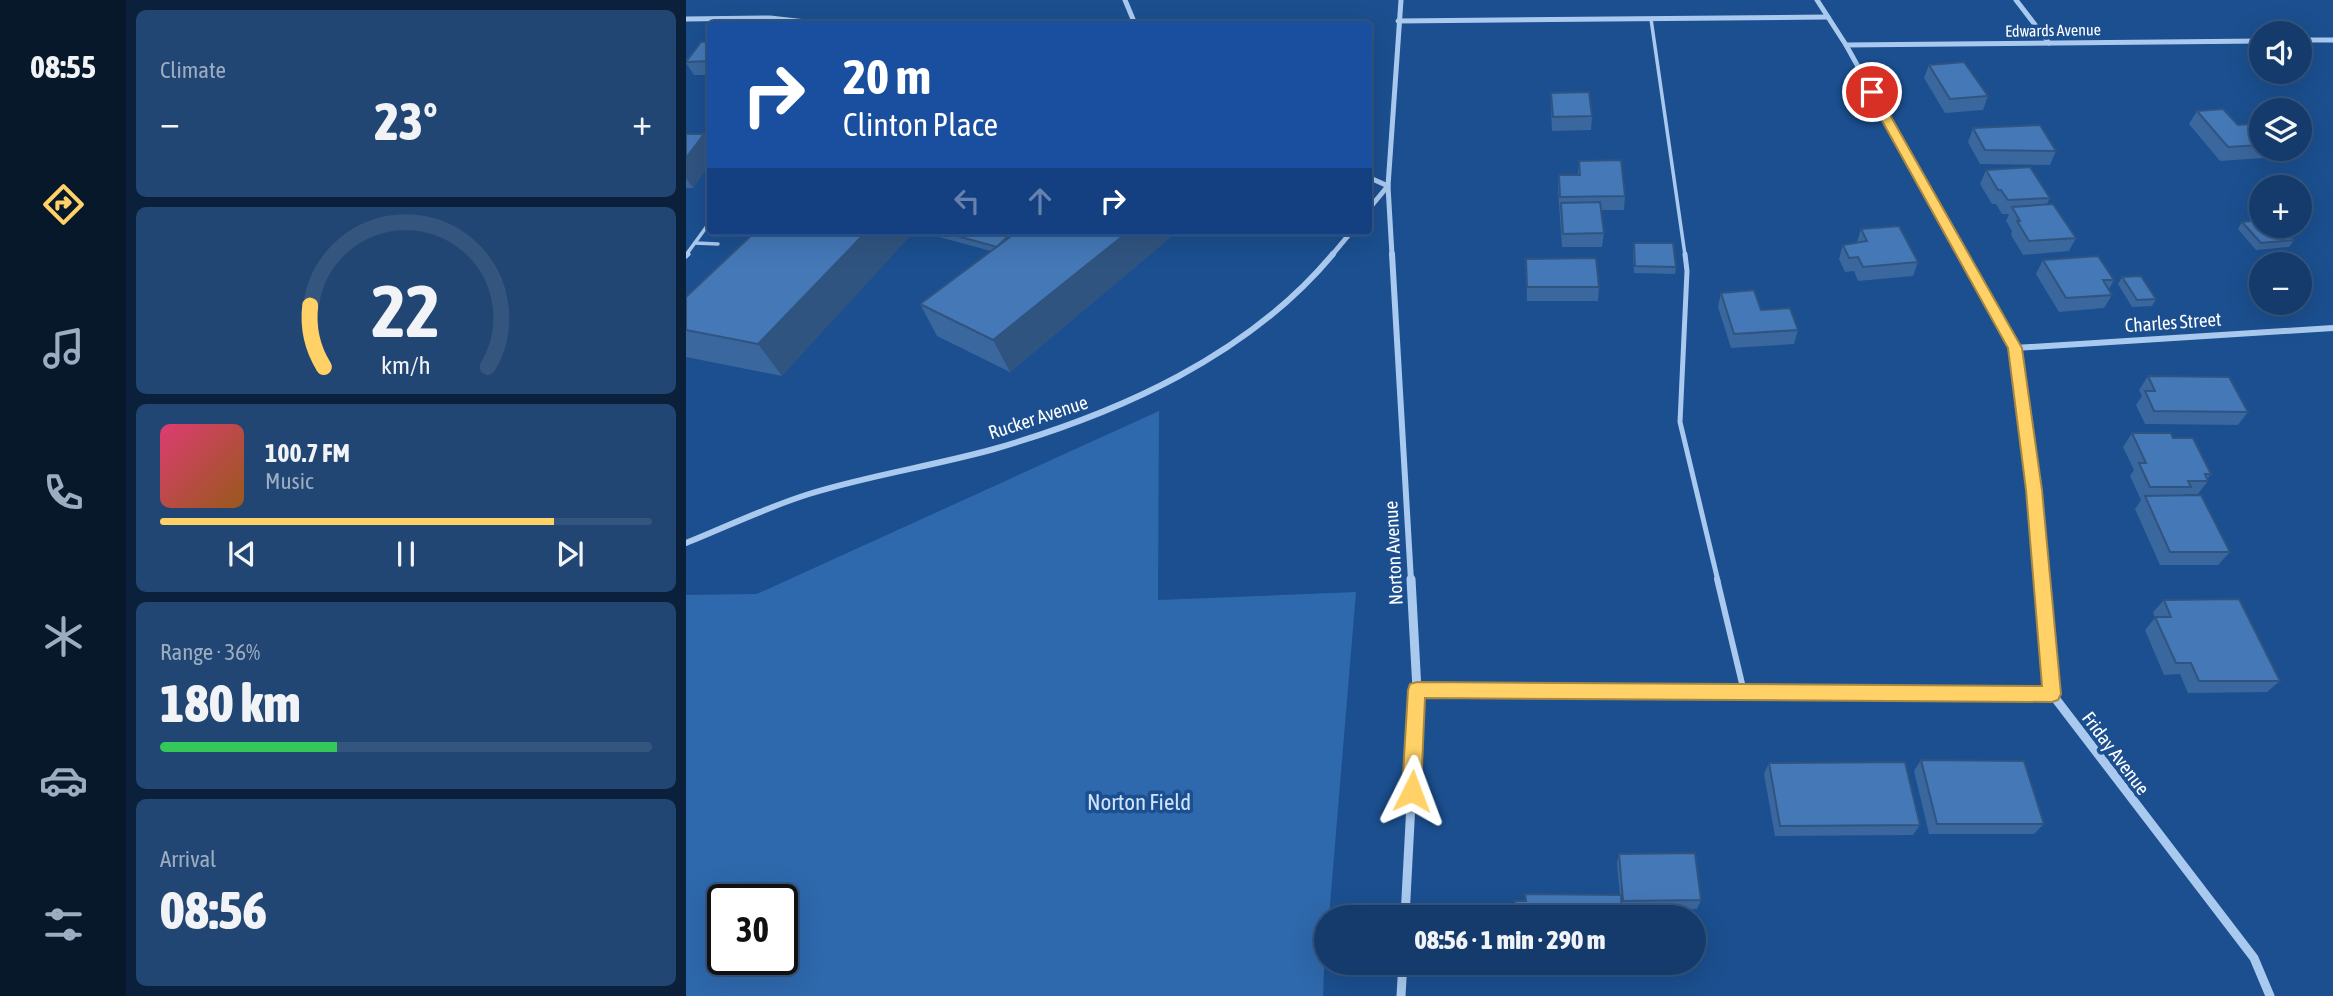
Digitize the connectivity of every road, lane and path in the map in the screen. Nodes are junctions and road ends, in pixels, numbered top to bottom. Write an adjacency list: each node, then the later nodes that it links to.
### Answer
1 (1125, 0): 9 (street)
2 (1401, 0): 10 (street, Norton Avenue)
3 (1817, 0): 5 (street)
4 (2016, 0): 14 (street)
5 (1828, 17): 7 (street); 15 (street)
6 (686, 19): 8 (street)
7 (1651, 19): 10 (street); 28 (lane)
8 (797, 21)
9 (1134, 21)
10 (1398, 21): 17 (street, Norton Avenue)
11 (2312, 40): 12 (street)
12 (2333, 40)
13 (2249, 41): 14 (street, Edwards Avenue)
14 (2049, 43): 15 (street, Edwards Avenue)
15 (1846, 45): 25 (street)
16 (1372, 179): 17 (street)
17 (1388, 186): 18 (street); 27 (street, Norton Avenue)
18 (1372, 205)
19 (707, 226): 21 (lane)
20 (1349, 235): 26 (street, Rucker Avenue)
21 (695, 243): 22 (lane); 23 (lane)
22 (718, 244)
23 (686, 256)
24 (2333, 328): 25 (street, Charles Street)
25 (2015, 348): 29 (street)
26 (686, 543)
27 (1417, 690): 28 (street); 30 (street, Norton Avenue)
28 (1744, 692): 29 (street)
29 (2052, 694): 33 (street, Friday Avenue)
30 (1406, 905)
31 (1402, 975): 32 (street)
32 (1401, 996)
33 (2270, 996)

